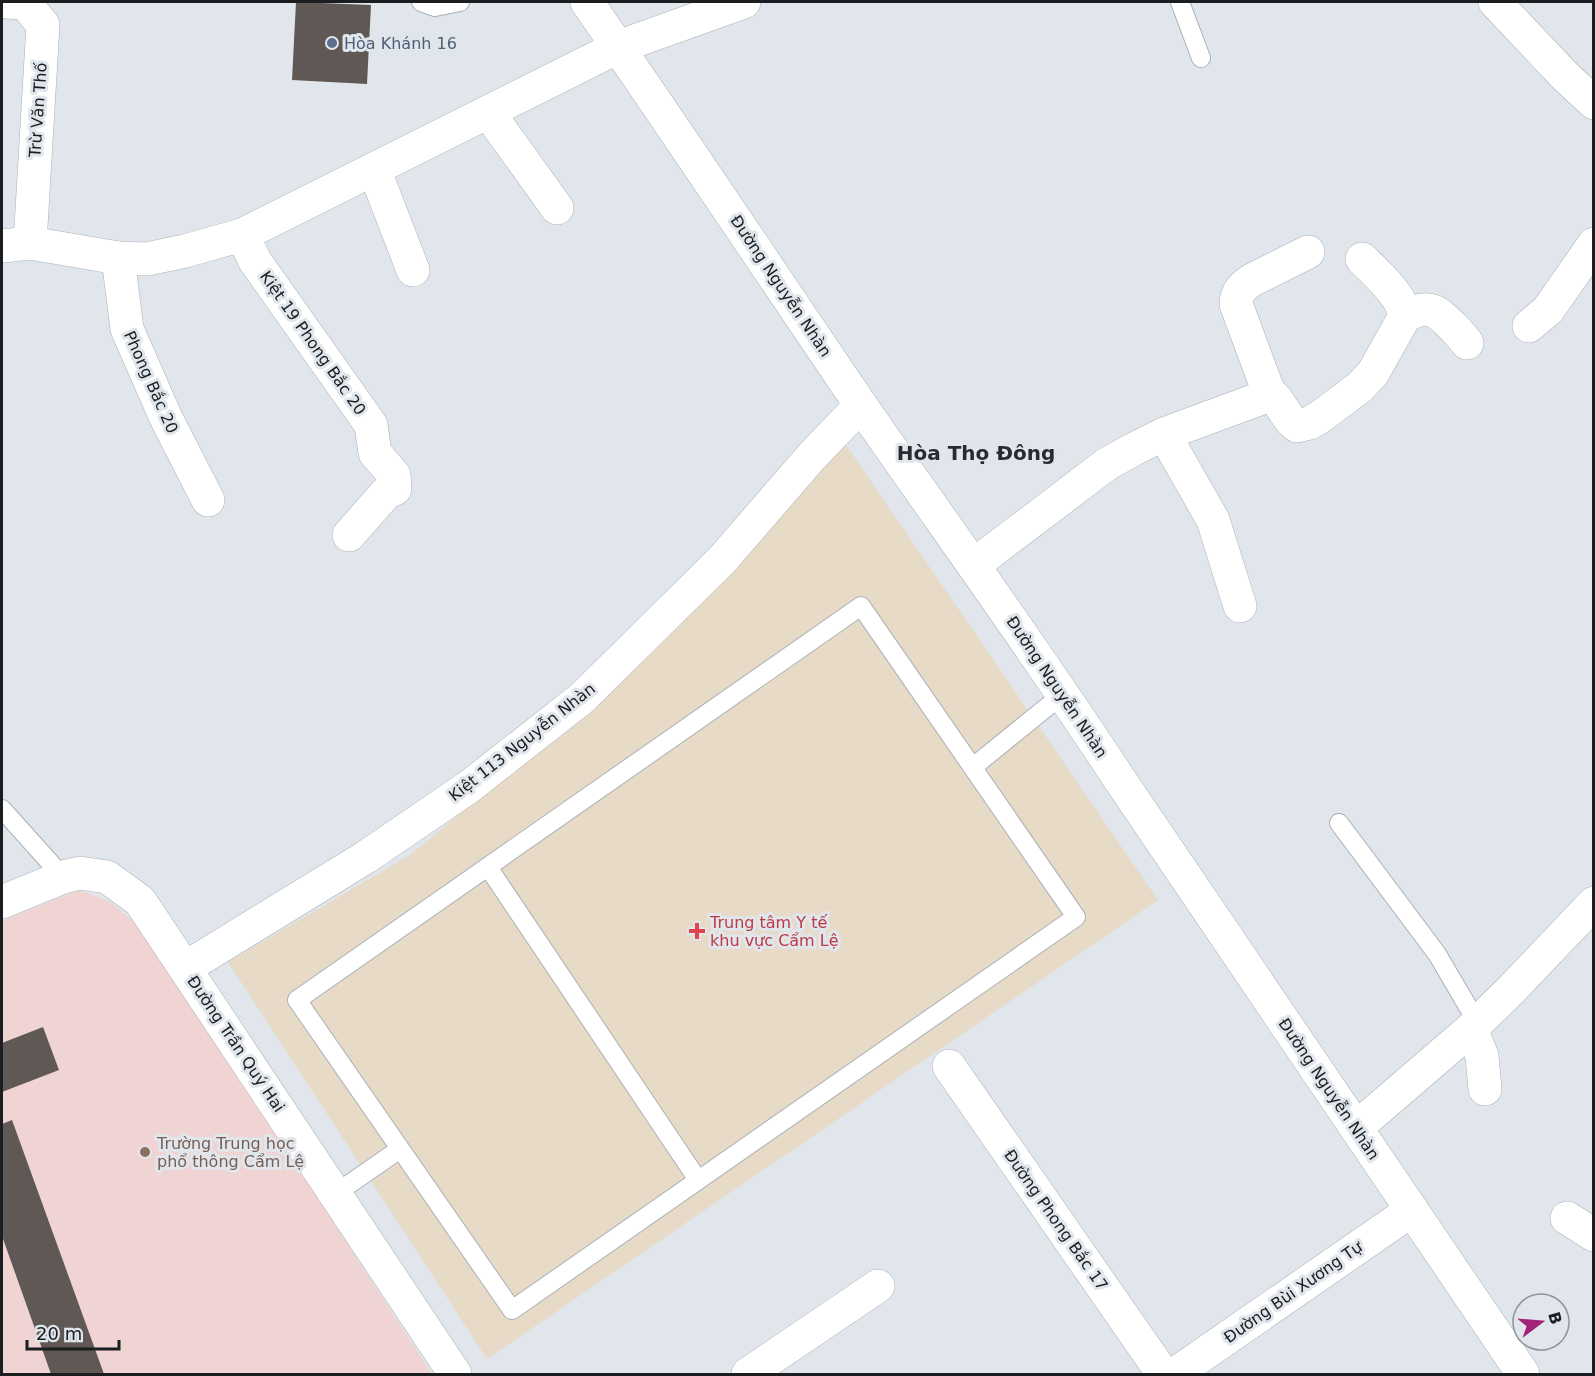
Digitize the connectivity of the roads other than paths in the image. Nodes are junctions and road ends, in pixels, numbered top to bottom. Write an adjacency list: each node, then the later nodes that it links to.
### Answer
1 (6, 2): 16 (street, Trừ Văn Thố)
2 (421, 2): 3 (lane)
3 (460, 2)
4 (587, 2): 8 (street, Đường Nguyễn Nhàn)
5 (744, 2): 8 (street)
6 (1180, 2): 9 (lane)
7 (1495, 2): 10 (street)
8 (618, 47): 11 (street); 25 (street, Đường Nguyễn Nhàn)
9 (1201, 58)
10 (1593, 103)
11 (488, 112): 12 (street); 13 (street)
12 (374, 169): 14 (street); 20 (street)
13 (557, 208)
14 (242, 235): 18 (street); 28 (street, Kiệt 19 Phong Bắc 20)
15 (1593, 244): 22 (street)
16 (16, 245): 18 (street)
17 (1308, 252): 24 (street)
18 (117, 258): 27 (street, Phong Bắc 20)
19 (1362, 260): 21 (street)
20 (413, 270)
21 (1405, 316): 23 (street); 24 (street)
22 (1529, 326)
23 (1467, 343)
24 (1266, 390): 26 (street)
25 (861, 405): 29 (street, Đường Nguyễn Nhàn); 39 (street, Kiệt 113 Nguyễn Nhàn)
26 (1164, 434): 29 (street); 30 (street)
27 (207, 500)
28 (349, 535)
29 (974, 565): 31 (street, Đường Nguyễn Nhàn)
30 (1240, 606)
31 (1063, 694): 32 (lane); 43 (street, Đường Nguyễn Nhàn)
32 (973, 767): 35 (lane); 45 (lane)
33 (2, 809): 36 (lane)
34 (1339, 823): 40 (lane)
35 (488, 867): 44 (lane); 45 (lane)
36 (63, 877): 37 (street, Đường Trần Quý Hai); 39 (street, Đường Trần Quý Hai)
37 (2, 902)
38 (1593, 905): 40 (street)
39 (185, 968): 46 (street, Đường Trần Quý Hai)
40 (1474, 1025): 42 (street); 43 (street)
41 (949, 1066): 51 (street, Đường Phong Bắc 17)
42 (1485, 1089)
43 (1356, 1128): 47 (street, Đường Nguyễn Nhàn)
44 (400, 1149): 45 (lane); 46 (lane)
45 (698, 1180)
46 (335, 1194): 49 (street, Đường Trần Quý Hai)
47 (1412, 1210): 52 (street, Đường Bùi Xương Tự); 53 (street, Đường Nguyễn Nhàn)
48 (878, 1286): 50 (street)
49 (455, 1374)
50 (748, 1374)
51 (1163, 1374)
52 (1175, 1374)
53 (1523, 1374)

